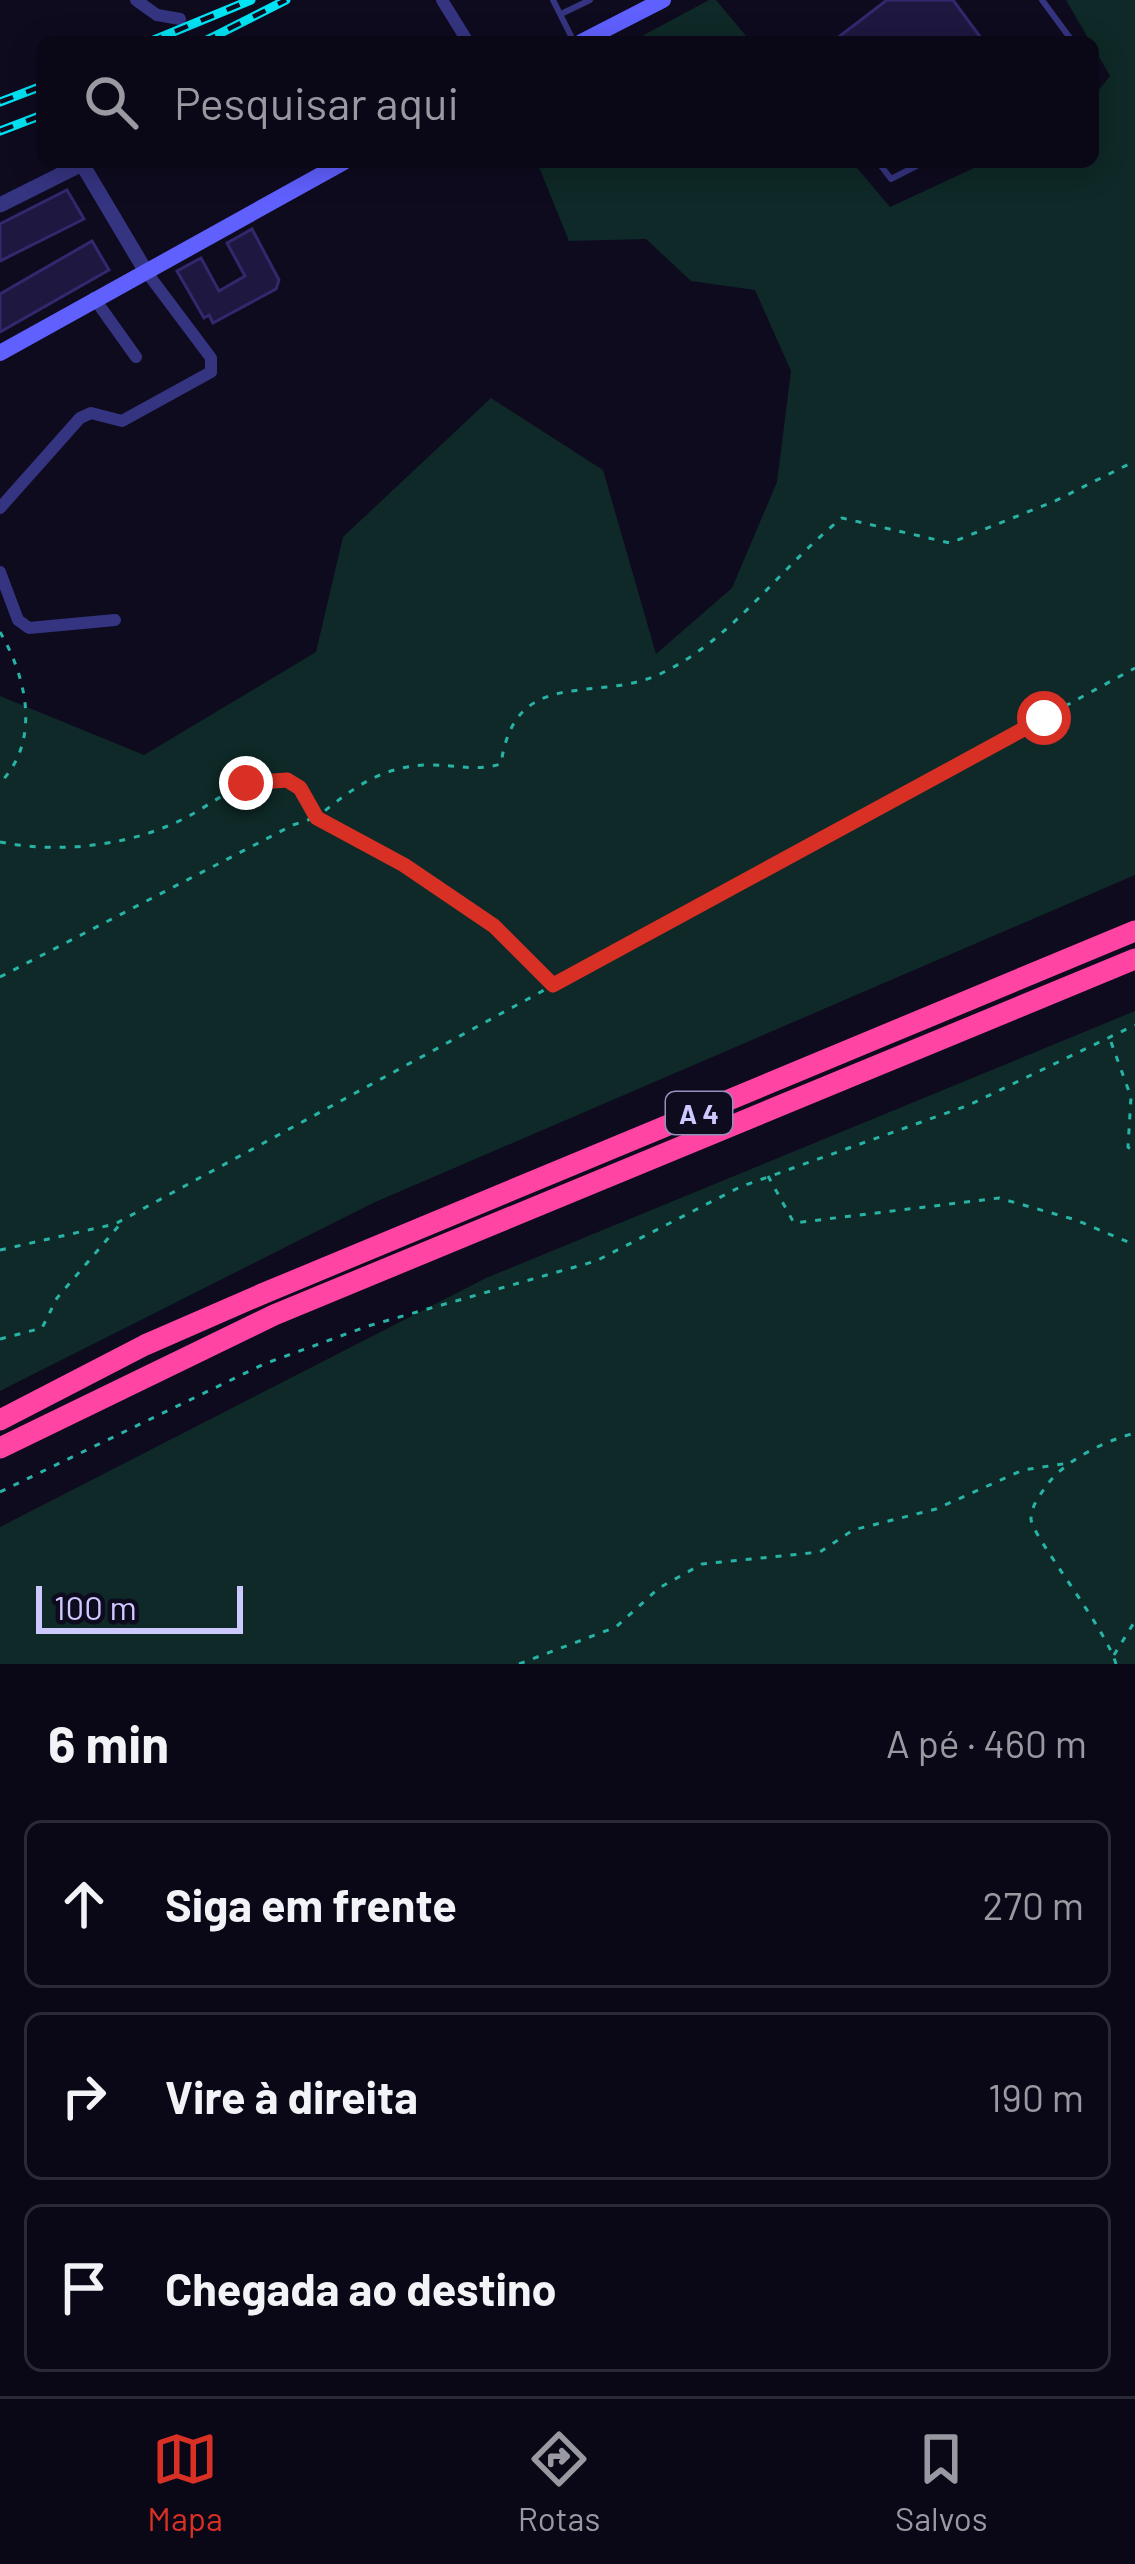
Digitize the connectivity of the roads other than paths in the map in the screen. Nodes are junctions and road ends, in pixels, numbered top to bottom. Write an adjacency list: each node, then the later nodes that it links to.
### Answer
1 (136, 0): 8 (street)
2 (442, 0): 9 (street)
3 (553, 0): 7 (lane)
4 (590, 0): 7 (lane)
5 (663, 0): 11 (main road)
6 (1042, 0): 12 (lane)
7 (560, 15): 10 (lane)
8 (180, 19)
9 (464, 36)
10 (573, 36)
11 (589, 36)
12 (1069, 36)
13 (71, 168): 18 (street)
14 (84, 168): 19 (street)
15 (333, 168): 19 (main road)
16 (883, 168): 17 (lane)
17 (912, 168)
18 (0, 205)
19 (145, 270): 20 (main road); 23 (street)
20 (94, 298): 21 (main road); 22 (street)
21 (0, 353)
22 (136, 357)
23 (0, 508)
24 (0, 572): 25 (street)
25 (116, 620)
26 (1135, 931): 28 (highway, A 4)
27 (1135, 958): 29 (highway, A 4)
28 (0, 1420)
29 (0, 1448)

